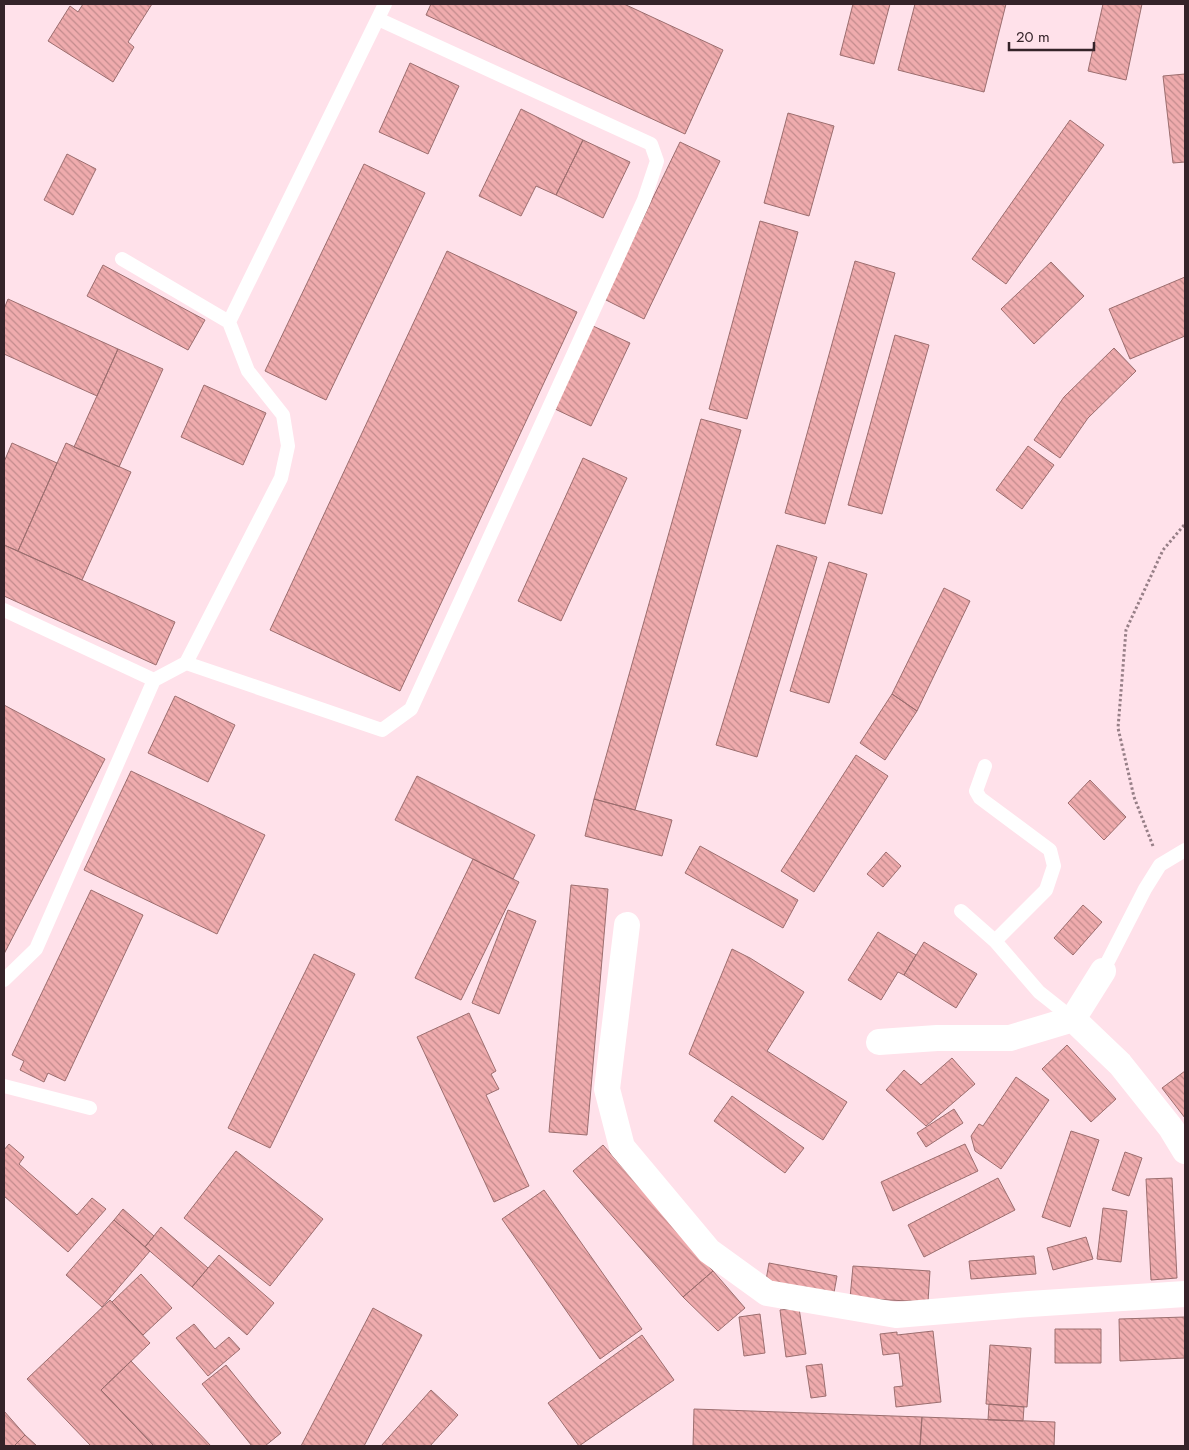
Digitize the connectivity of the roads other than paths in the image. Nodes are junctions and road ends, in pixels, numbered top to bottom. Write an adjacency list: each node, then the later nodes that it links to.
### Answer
1 (386, 4): 2 (lane)
2 (378, 19): 4 (lane); 6 (lane)
3 (122, 258): 4 (lane)
4 (229, 322): 6 (lane)
5 (4, 610): 7 (lane)
6 (186, 663): 7 (lane)
7 (154, 680): 14 (lane)
8 (985, 766): 12 (lane)
9 (1185, 850): 13 (lane)
10 (961, 911): 12 (lane)
11 (627, 925): 20 (street)
12 (995, 941): 15 (lane)
13 (1103, 971): 15 (street)
14 (4, 980)
15 (1073, 1019): 16 (street); 19 (street)
16 (879, 1042)
17 (4, 1086): 18 (lane)
18 (90, 1108)
19 (1185, 1151)
20 (1185, 1294)

